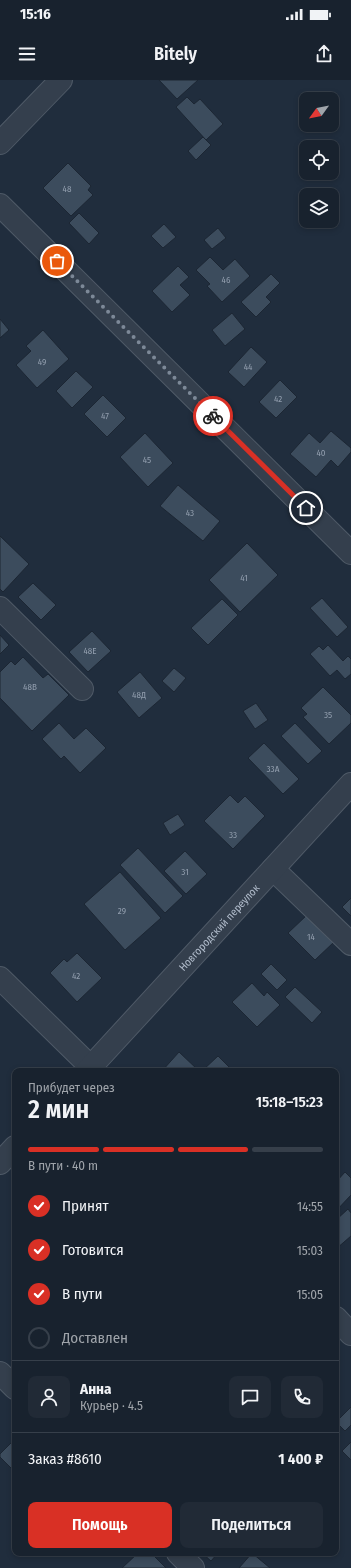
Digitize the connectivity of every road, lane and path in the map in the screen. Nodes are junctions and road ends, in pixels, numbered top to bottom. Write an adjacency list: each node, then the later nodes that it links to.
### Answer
1 (61, 80): 2 (street)
2 (0, 143)
3 (0, 205): 4 (street)
4 (351, 553)
5 (0, 608): 6 (street)
6 (82, 688)
7 (351, 784): 8 (street, Новгородский переулок)
8 (273, 869): 9 (street); 12 (street, Новгородский переулок)
9 (351, 944)
10 (0, 978): 11 (street)
11 (89, 1068)
12 (93, 1068)
13 (12, 1150): 14 (street)
14 (0, 1163)
15 (339, 1321): 16 (street)
16 (351, 1334)
17 (0, 1373): 18 (street)
18 (12, 1385)
19 (181, 1556): 20 (street)
20 (193, 1568)

